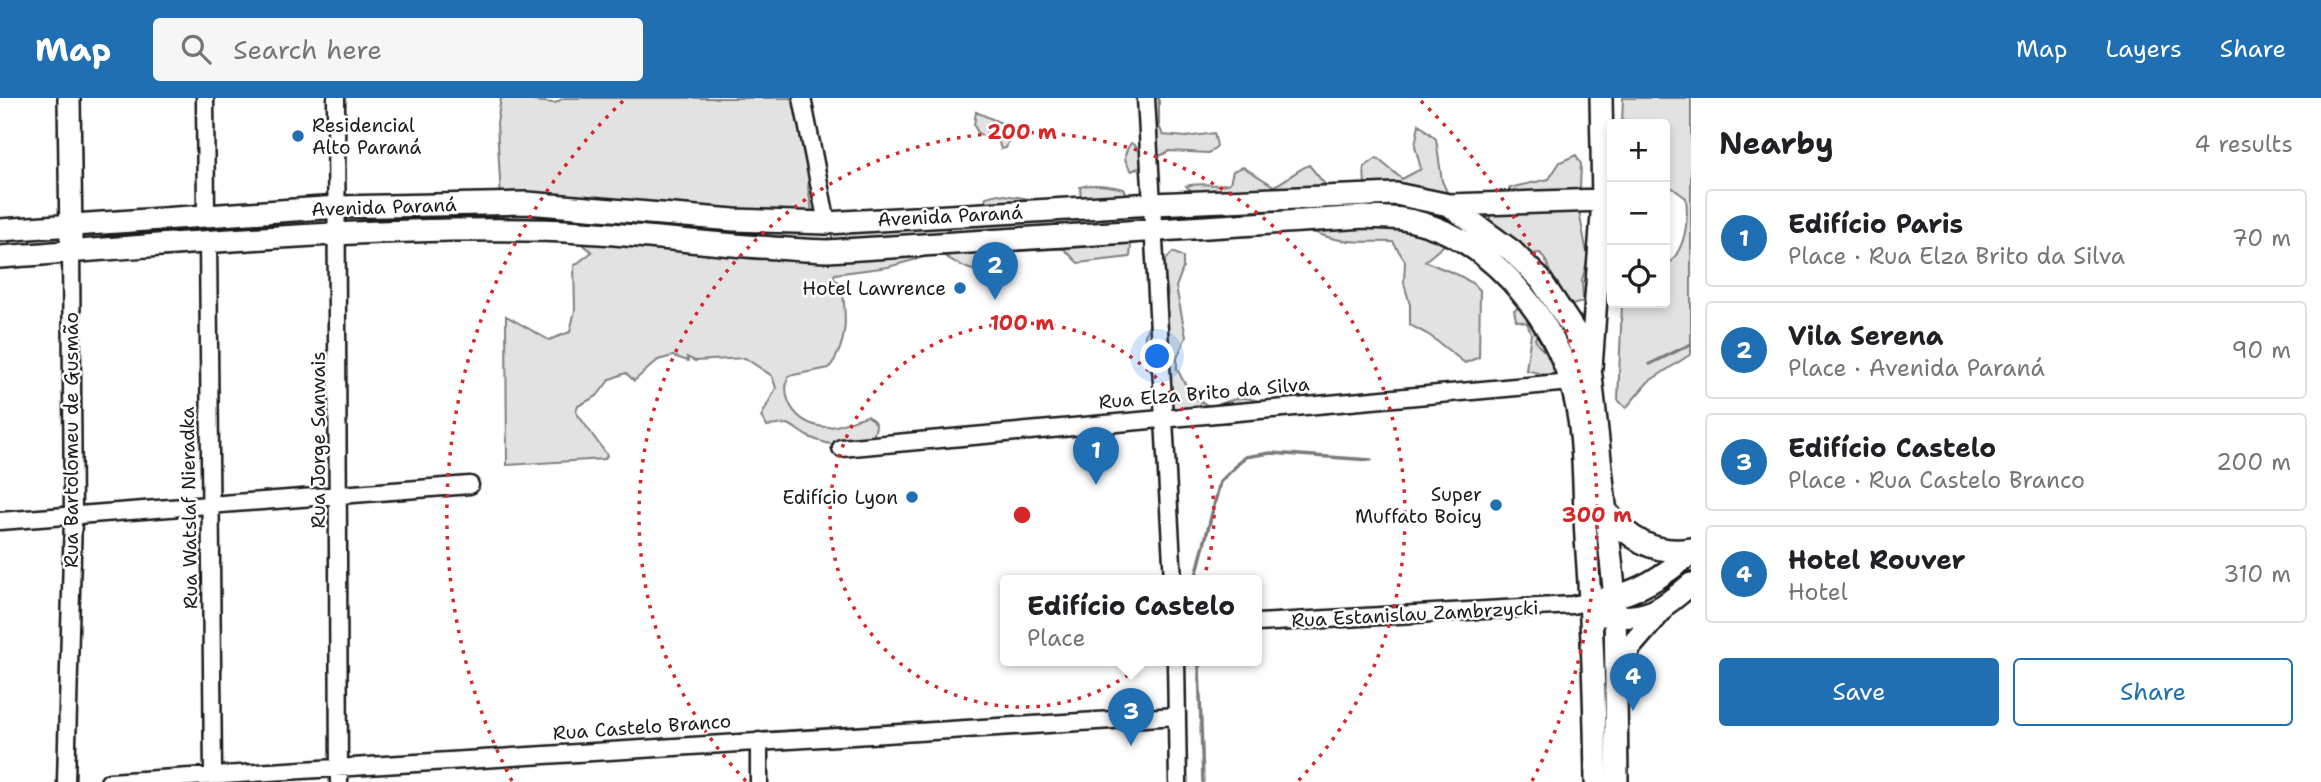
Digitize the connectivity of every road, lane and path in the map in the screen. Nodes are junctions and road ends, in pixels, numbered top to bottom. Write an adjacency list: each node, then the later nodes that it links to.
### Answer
1 (69, 98): 13 (main road, Rua Bartolomeu de Gusmão)
2 (205, 98): 11 (street)
3 (336, 98): 10 (street, Rua Jorge Sanwais)
4 (802, 98): 12 (street)
5 (1146, 98): 8 (street)
6 (1601, 98): 7 (main road)
7 (1603, 200): 9 (main road); 20 (main road)
8 (1153, 204): 9 (main road, Avenida Paraná); 12 (main road, Avenida Paraná); 16 (street)
9 (1449, 205): 20 (main road, Avenida Paraná)
10 (338, 207): 11 (main road, Avenida Paraná); 12 (main road, Avenida Paraná); 15 (street, Rua Jorge Sanwais)
11 (206, 214): 13 (main road, Avenida Paraná)
12 (827, 223)
13 (72, 226): 14 (main road, Avenida Paraná); 18 (main road, Rua Bartolomeu de Gusmão)
14 (0, 230)
15 (338, 232): 16 (main road, Avenida Paraná); 17 (main road, Avenida Paraná); 24 (street, Rua Jorge Sanwais)
16 (1155, 232): 20 (main road, Avenida Paraná); 21 (street)
17 (208, 241): 18 (main road, Avenida Paraná); 25 (street, Rua Watslaf Nieradka)
18 (71, 252): 19 (main road, Avenida Paraná); 27 (street, Rua Bartolomeu de Gusmão)
19 (0, 257)
20 (1581, 379): 21 (street, Rua Elza Brito da Silva); 26 (main road, Avenida Paraná); 32 (main road, Avenida Paraná)
21 (1166, 416): 22 (street, Rua Elza Brito da Silva); 30 (street)
22 (841, 449)
23 (470, 485): 24 (street)
24 (340, 494): 25 (street); 42 (street, Rua Jorge Sanwais)
25 (209, 505): 27 (street); 41 (street, Rua Watslaf Nieradka)
26 (1606, 511): 29 (main road); 33 (main road, Avenida Paraná)
27 (73, 516): 28 (street); 43 (street, Rua Bartolomeu de Gusmão)
28 (0, 521)
29 (1691, 551): 33 (main road)
30 (1173, 575)
31 (1691, 584): 35 (main road)
32 (1585, 606): 33 (main road); 36 (street, Rua Estanislau Zambrzycki); 47 (main road, Avenida Paraná)
33 (1615, 607): 35 (main road); 38 (main road, Avenida Paraná)
34 (1691, 607): 35 (main road)
35 (1663, 608): 38 (main road)
36 (1262, 623)
37 (1176, 666): 39 (street)
38 (1616, 673): 48 (main road, Avenida Paraná)
39 (1177, 716): 40 (street, Rua Castelo Branco); 46 (street)
40 (759, 741): 42 (street, Rua Castelo Branco); 45 (street)
41 (213, 774): 42 (street, Rua Castelo Branco); 44 (street, Rua Castelo Branco)
42 (339, 774)
43 (66, 782)
44 (109, 782)
45 (759, 782)
46 (1178, 782)
47 (1596, 782)
48 (1617, 782)

